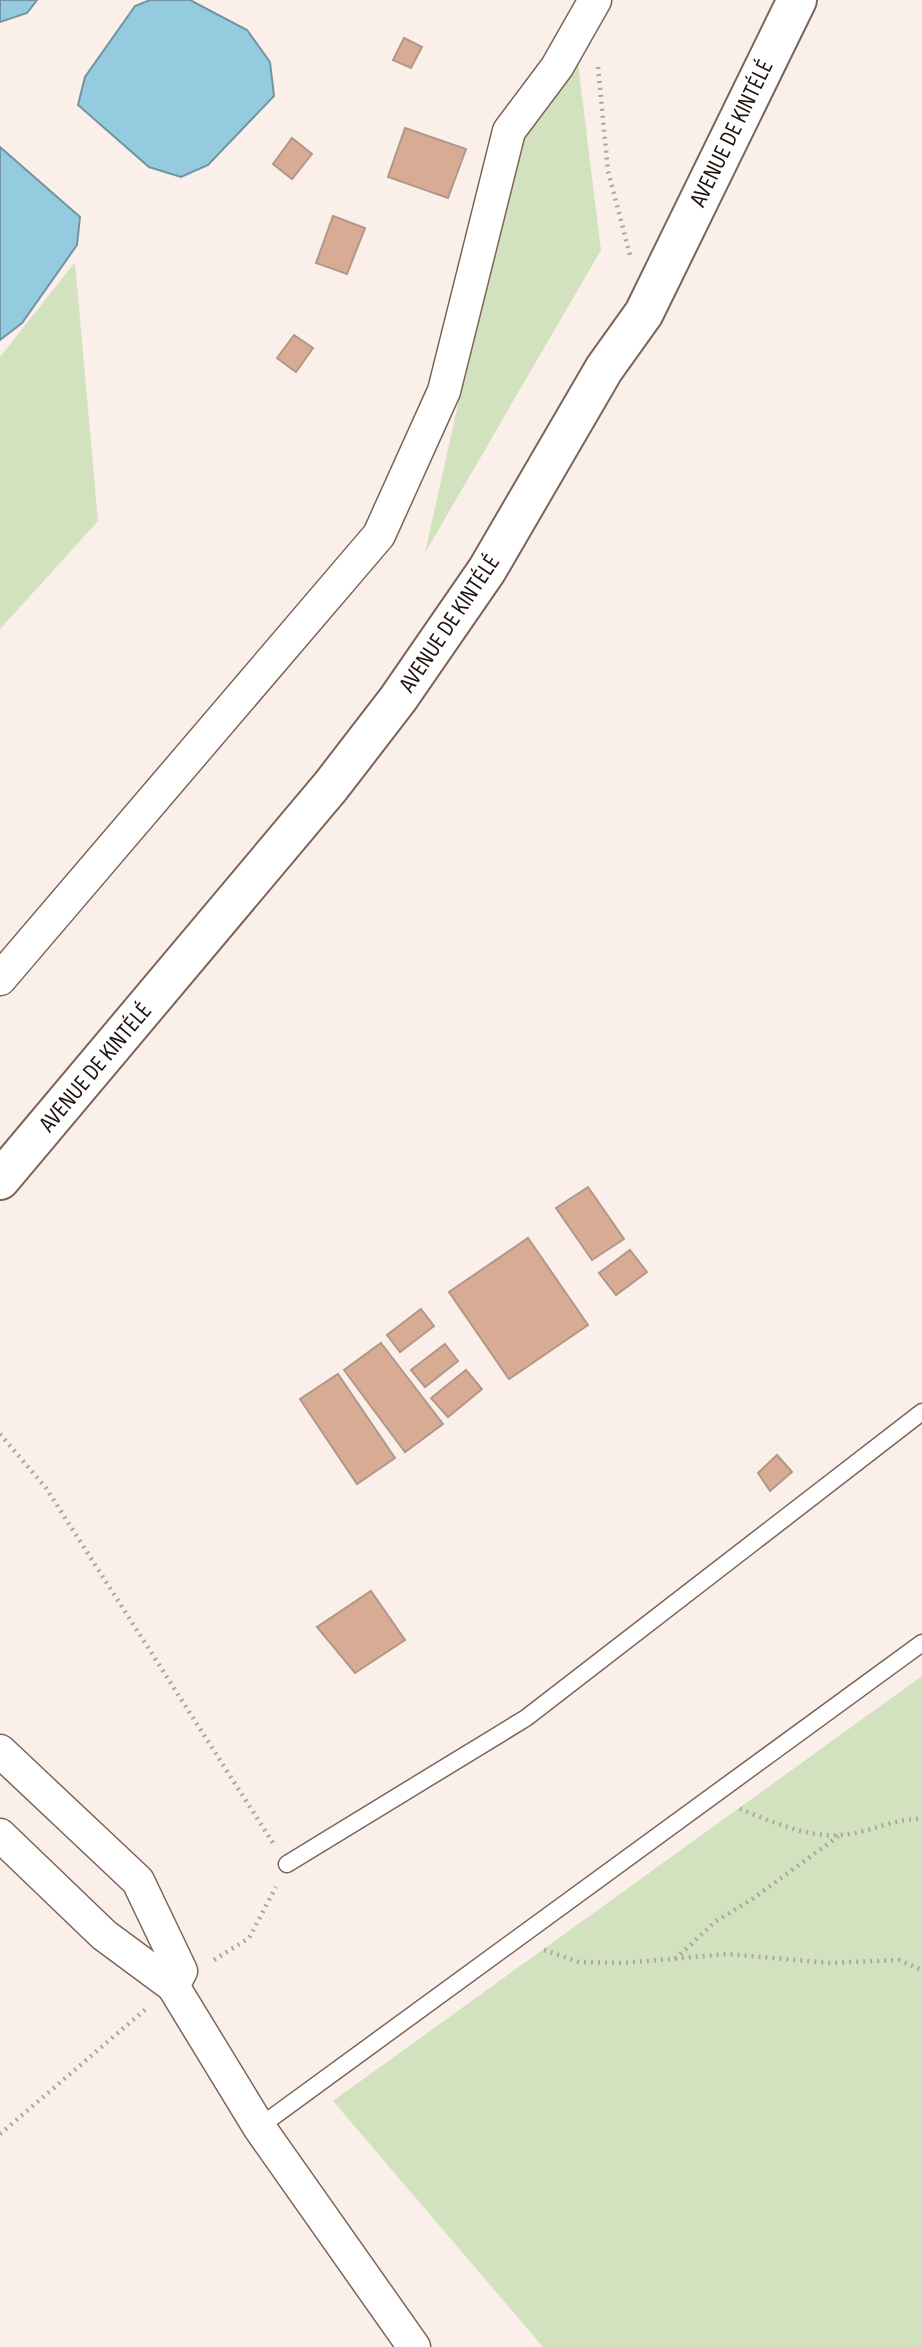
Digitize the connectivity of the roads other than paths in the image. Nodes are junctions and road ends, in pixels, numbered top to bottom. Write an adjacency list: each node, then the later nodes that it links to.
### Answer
1 (797, 0): 4 (main road, AVENUE DE KINTÉLÉ)
2 (593, 5): 3 (street)
3 (0, 979)
4 (0, 1180)
5 (922, 1412): 9 (lane)
6 (922, 1643): 11 (lane)
7 (0, 1751): 10 (street)
8 (0, 1835): 10 (street)
9 (287, 1864)
10 (173, 1986): 11 (street)
11 (259, 2127): 12 (street)
12 (414, 2347)

